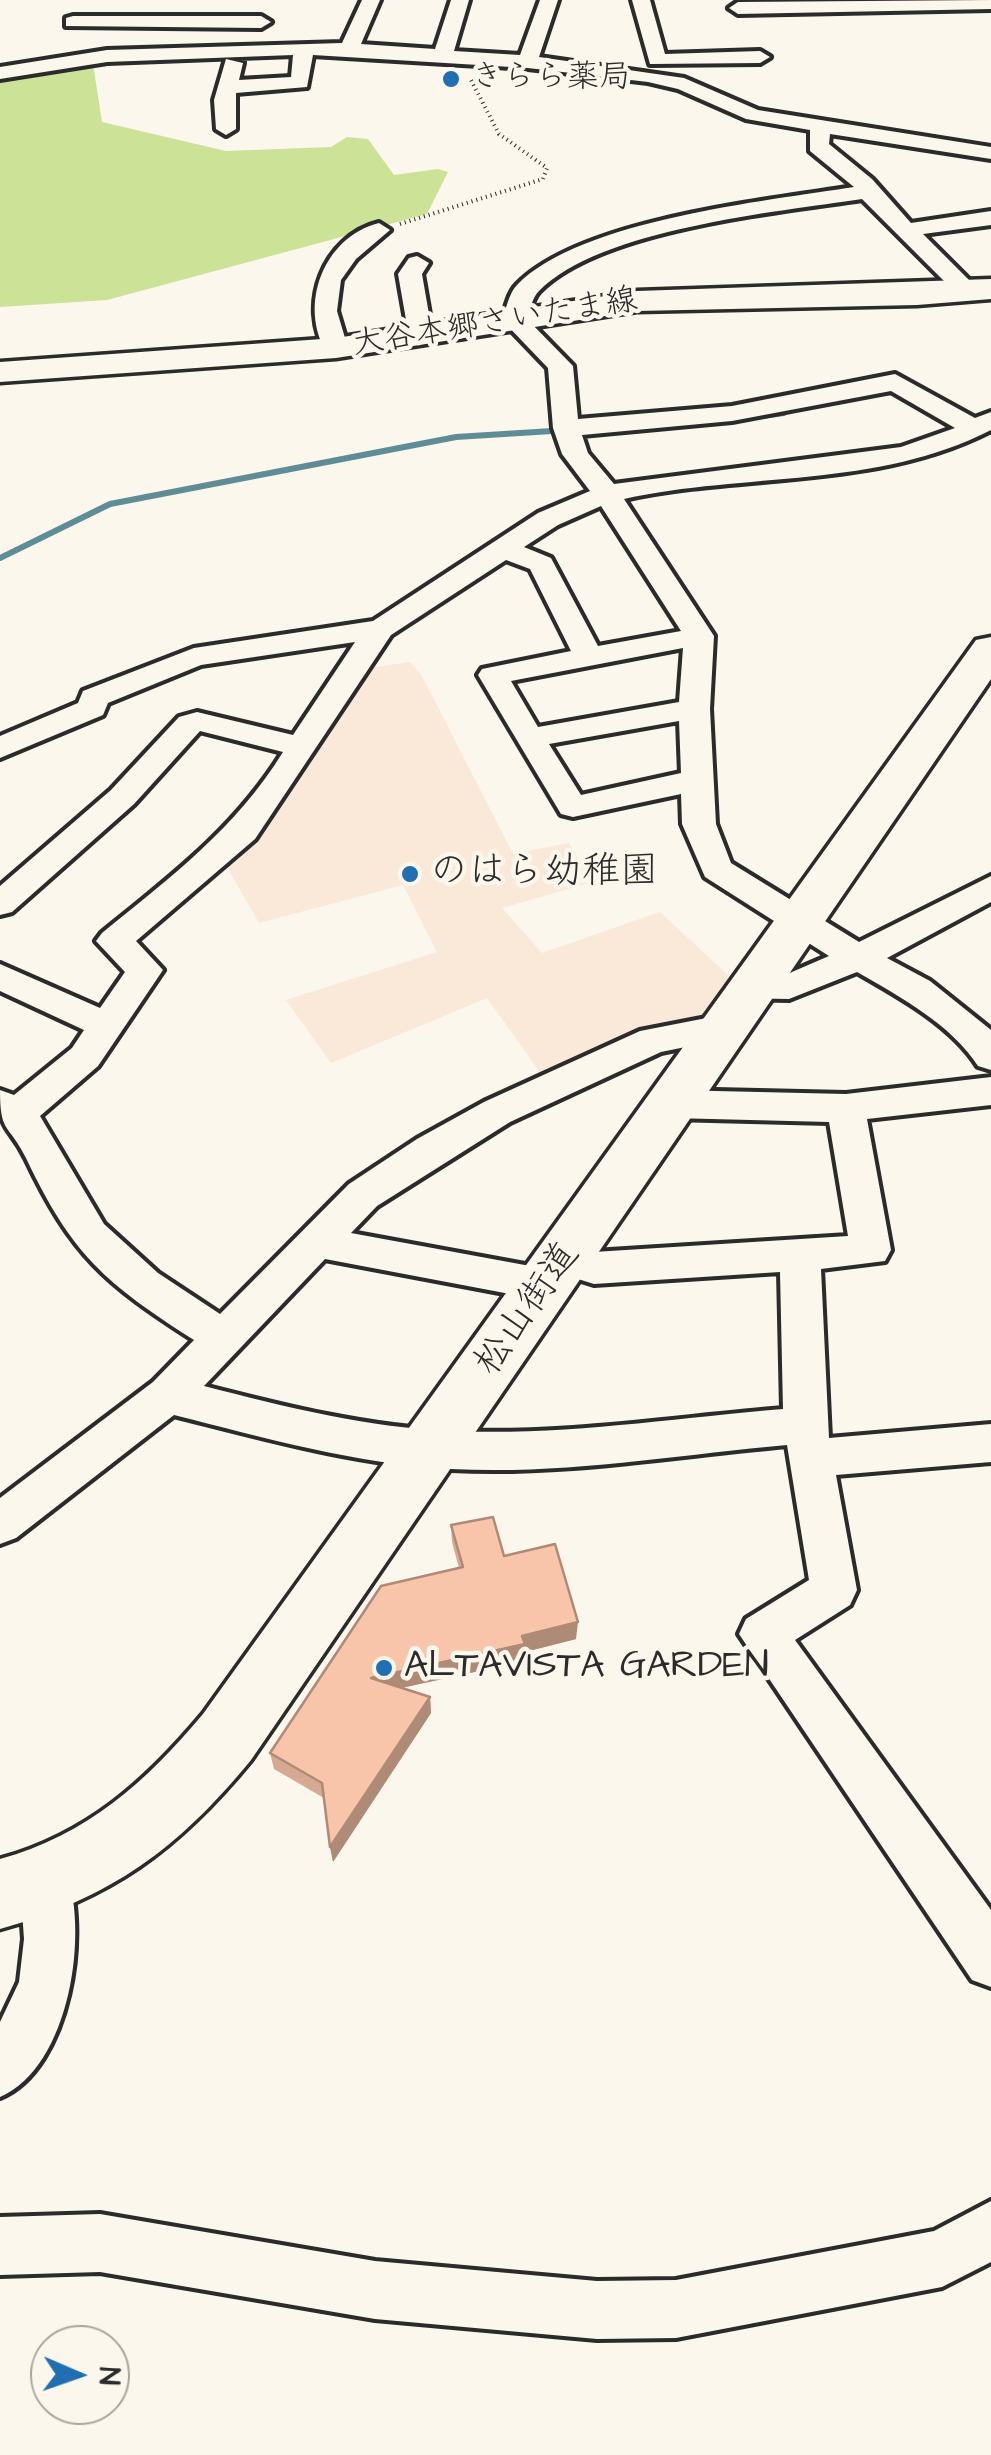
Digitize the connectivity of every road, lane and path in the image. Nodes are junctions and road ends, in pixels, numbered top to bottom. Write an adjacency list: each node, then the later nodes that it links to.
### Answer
1 (80, 0): 11 (street)
2 (274, 0): 12 (street)
3 (371, 0): 15 (street)
4 (460, 0): 16 (street)
5 (549, 0): 18 (street)
6 (641, 0): 20 (street)
7 (939, 0): 8 (street); 9 (street)
8 (991, 3)
9 (736, 4): 20 (street)
10 (169, 10): 11 (street); 12 (street)
11 (73, 22): 17 (street)
12 (261, 22): 14 (street)
13 (304, 48): 14 (street); 15 (street); 21 (street)
14 (241, 49): 17 (street); 21 (street)
15 (349, 50): 16 (street)
16 (451, 57): 18 (street); 30 (path)
17 (62, 62): 19 (street)
18 (528, 62): 22 (street)
19 (0, 73)
20 (760, 76): 22 (street)
21 (226, 88): 24 (street)
22 (753, 116): 23 (street)
23 (821, 126): 25 (street); 28 (street)
24 (226, 129)
25 (963, 148): 26 (street); 27 (street)
26 (991, 153)
27 (983, 181)
28 (867, 192): 31 (street); 34 (street)
29 (991, 218): 31 (street)
30 (379, 230): 36 (street)
31 (906, 230): 33 (street)
32 (417, 263): 35 (street)
33 (979, 290): 34 (main road, 大谷本郷さいたま線)
34 (514, 320): 35 (main road, 大谷本郷さいたま線); 39 (street)
35 (421, 337): 36 (main road, 大谷本郷さいたま線)
36 (336, 348): 37 (main road, 大谷本郷さいたま線)
37 (0, 372)
38 (981, 424): 39 (street); 40 (street)
39 (566, 428): 40 (street)
40 (607, 494): 41 (street); 43 (street)
41 (502, 548): 42 (street); 45 (street)
42 (381, 629): 48 (street); 49 (street)
43 (699, 636): 45 (street); 46 (street)
44 (991, 649): 53 (main road, 松山街道)
45 (588, 657): 47 (street)
46 (694, 708): 47 (street); 50 (street)
47 (529, 738): 50 (street)
48 (303, 747): 52 (street); 57 (street)
49 (0, 748)
50 (697, 780): 53 (street)
51 (991, 888): 54 (street)
52 (0, 904)
53 (796, 922): 54 (street); 56 (main road, 松山街道)
54 (858, 958): 56 (street); 58 (street)
55 (0, 976): 57 (street)
56 (736, 1009): 60 (main road, 松山街道); 63 (street)
57 (109, 1027): 61 (street)
58 (991, 1056)
59 (991, 1091): 62 (street)
60 (672, 1104): 62 (street); 65 (main road, 松山街道)
61 (10, 1108): 66 (street)
62 (846, 1108): 64 (street)
63 (316, 1242): 65 (street); 66 (street)
64 (800, 1256): 65 (street); 68 (street)
65 (557, 1272): 70 (main road, 松山街道)
66 (224, 1338): 67 (street)
67 (168, 1395): 70 (street); 71 (street)
68 (808, 1441): 69 (street); 70 (street); 73 (street)
69 (991, 1443)
70 (432, 1448): 72 (main road, 松山街道)
71 (0, 1524)
72 (23, 1889): 74 (street)
73 (991, 1961)
74 (0, 2070)
75 (991, 2230): 76 (street)
76 (0, 2246)

